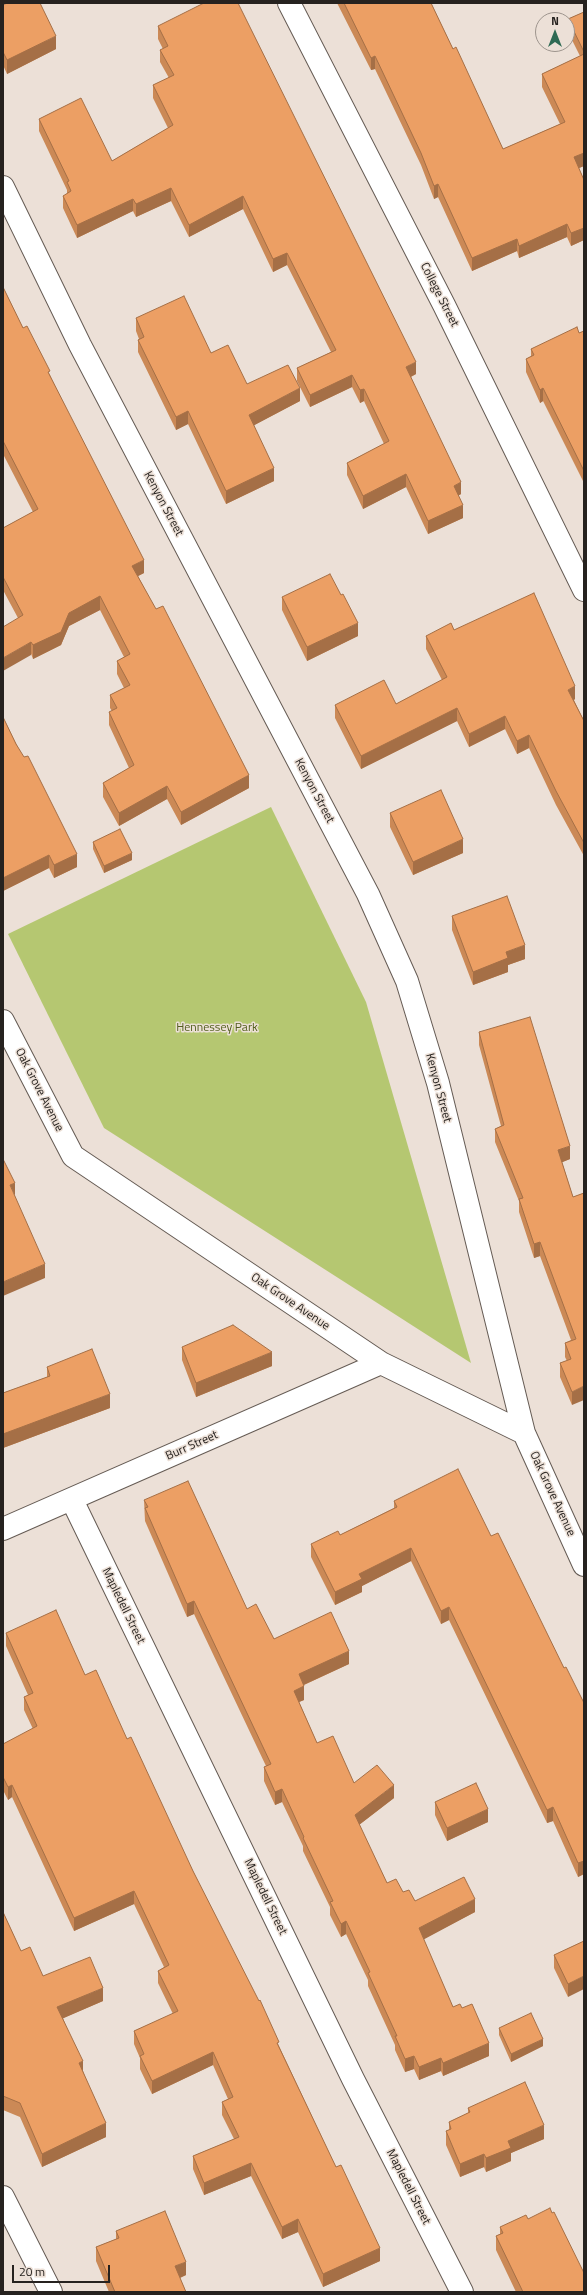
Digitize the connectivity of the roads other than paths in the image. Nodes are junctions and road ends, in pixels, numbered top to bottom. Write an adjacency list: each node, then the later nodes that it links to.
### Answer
1 (289, 3): 3 (street, College Street)
2 (3, 188): 6 (street, Kenyon Street)
3 (584, 590)
4 (3, 1021): 5 (street, Oak Grove Avenue)
5 (381, 1362): 6 (street, Oak Grove Avenue); 7 (street, Burr Street)
6 (524, 1433): 9 (street, Oak Grove Avenue)
7 (72, 1500): 8 (street, Burr Street); 12 (street, Mapledell Street)
8 (3, 1529)
9 (584, 1565)
10 (3, 2197): 11 (street)
11 (51, 2292)
12 (462, 2292)

